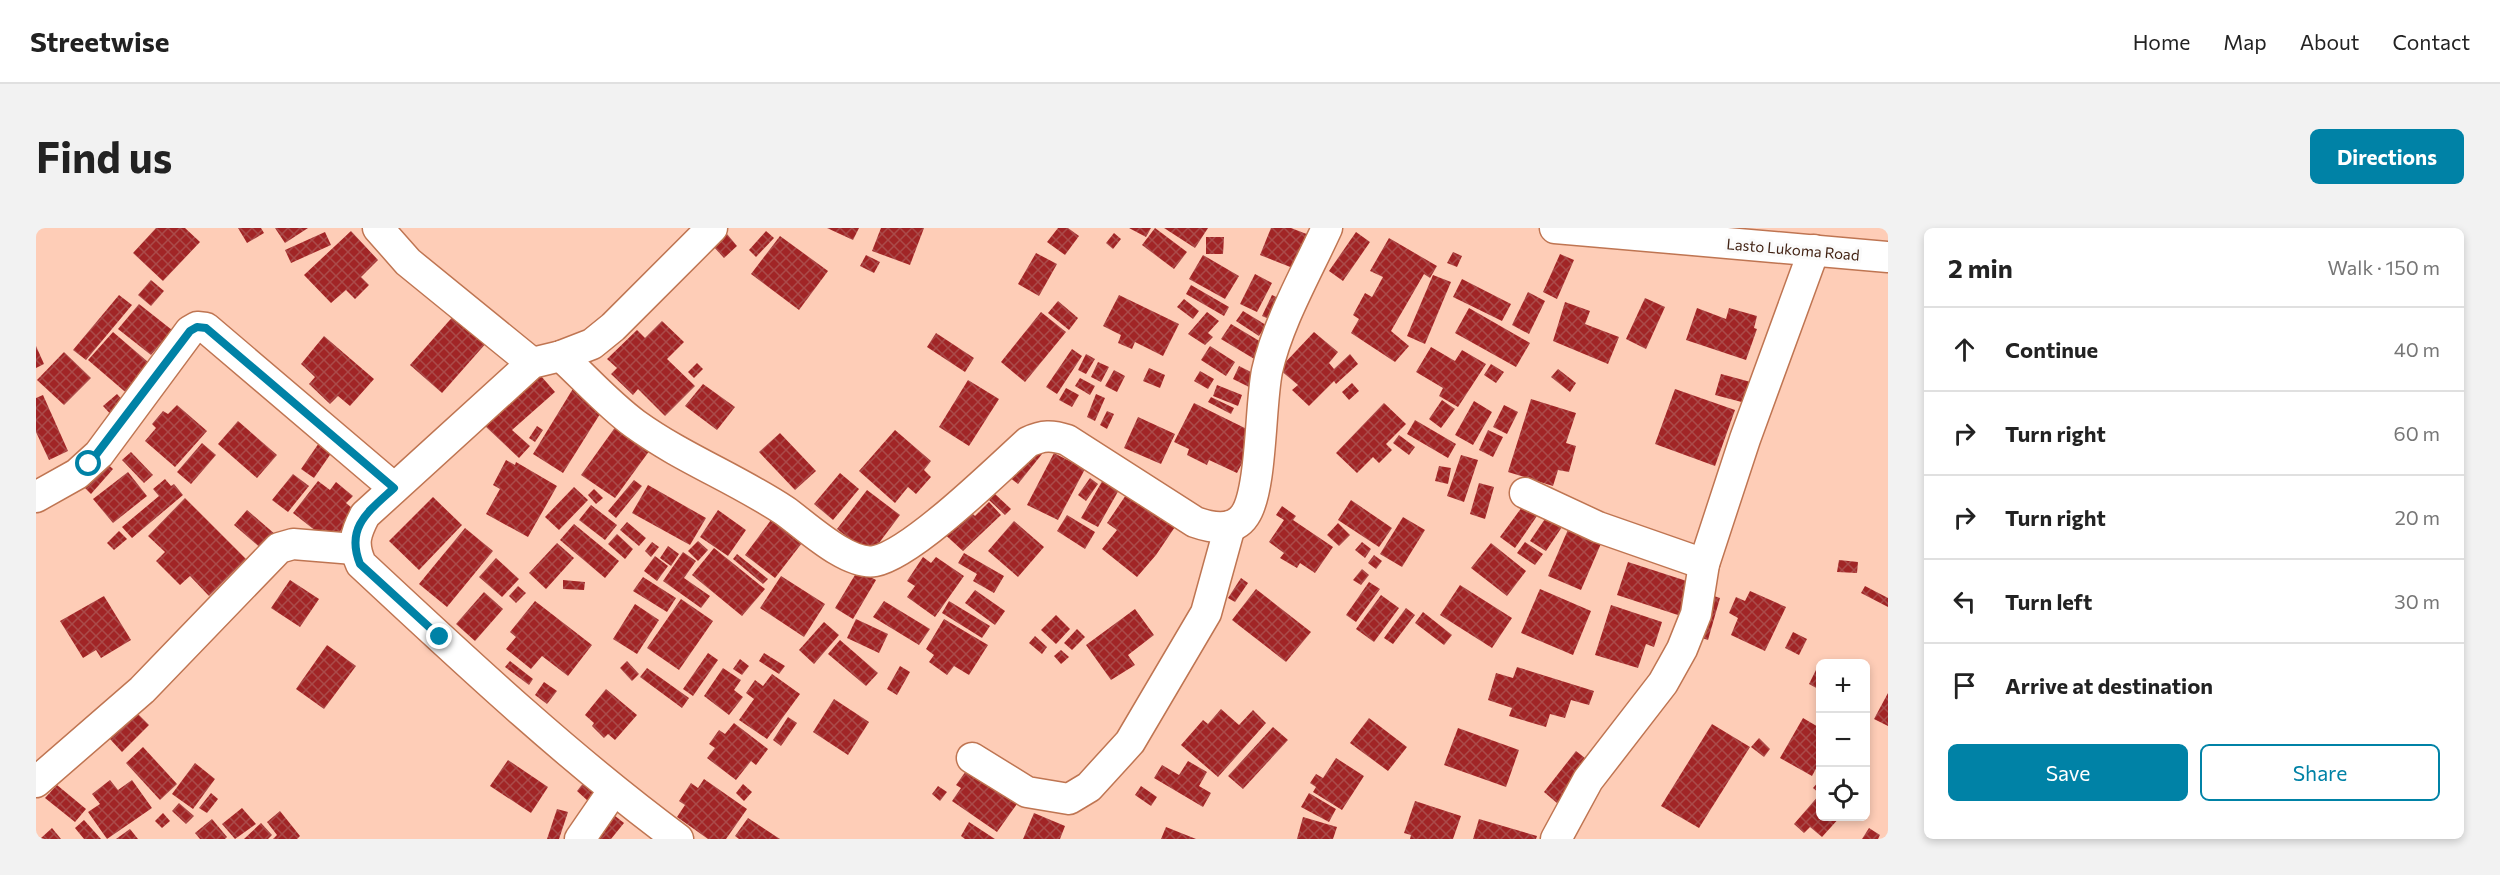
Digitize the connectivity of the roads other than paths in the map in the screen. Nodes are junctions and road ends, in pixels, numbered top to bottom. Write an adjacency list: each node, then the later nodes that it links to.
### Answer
1 (378, 228): 8 (street)
2 (712, 228): 7 (street)
3 (1327, 228): 12 (street)
4 (1555, 228): 5 (street, Lasto Lukoma Road)
5 (1814, 250): 6 (street, Lasto Lukoma Road); 14 (street)
6 (1888, 257)
7 (561, 356): 8 (street); 12 (street)
8 (532, 363): 9 (street)
9 (394, 488): 11 (street); 13 (street)
10 (1526, 493): 14 (street)
11 (36, 497)
12 (1230, 526): 15 (street)
13 (354, 549): 16 (street); 17 (street)
14 (1704, 564): 20 (street)
15 (972, 758)
16 (36, 782)
17 (614, 791): 18 (street); 19 (street)
18 (580, 839)
19 (678, 839)
20 (1556, 839)

